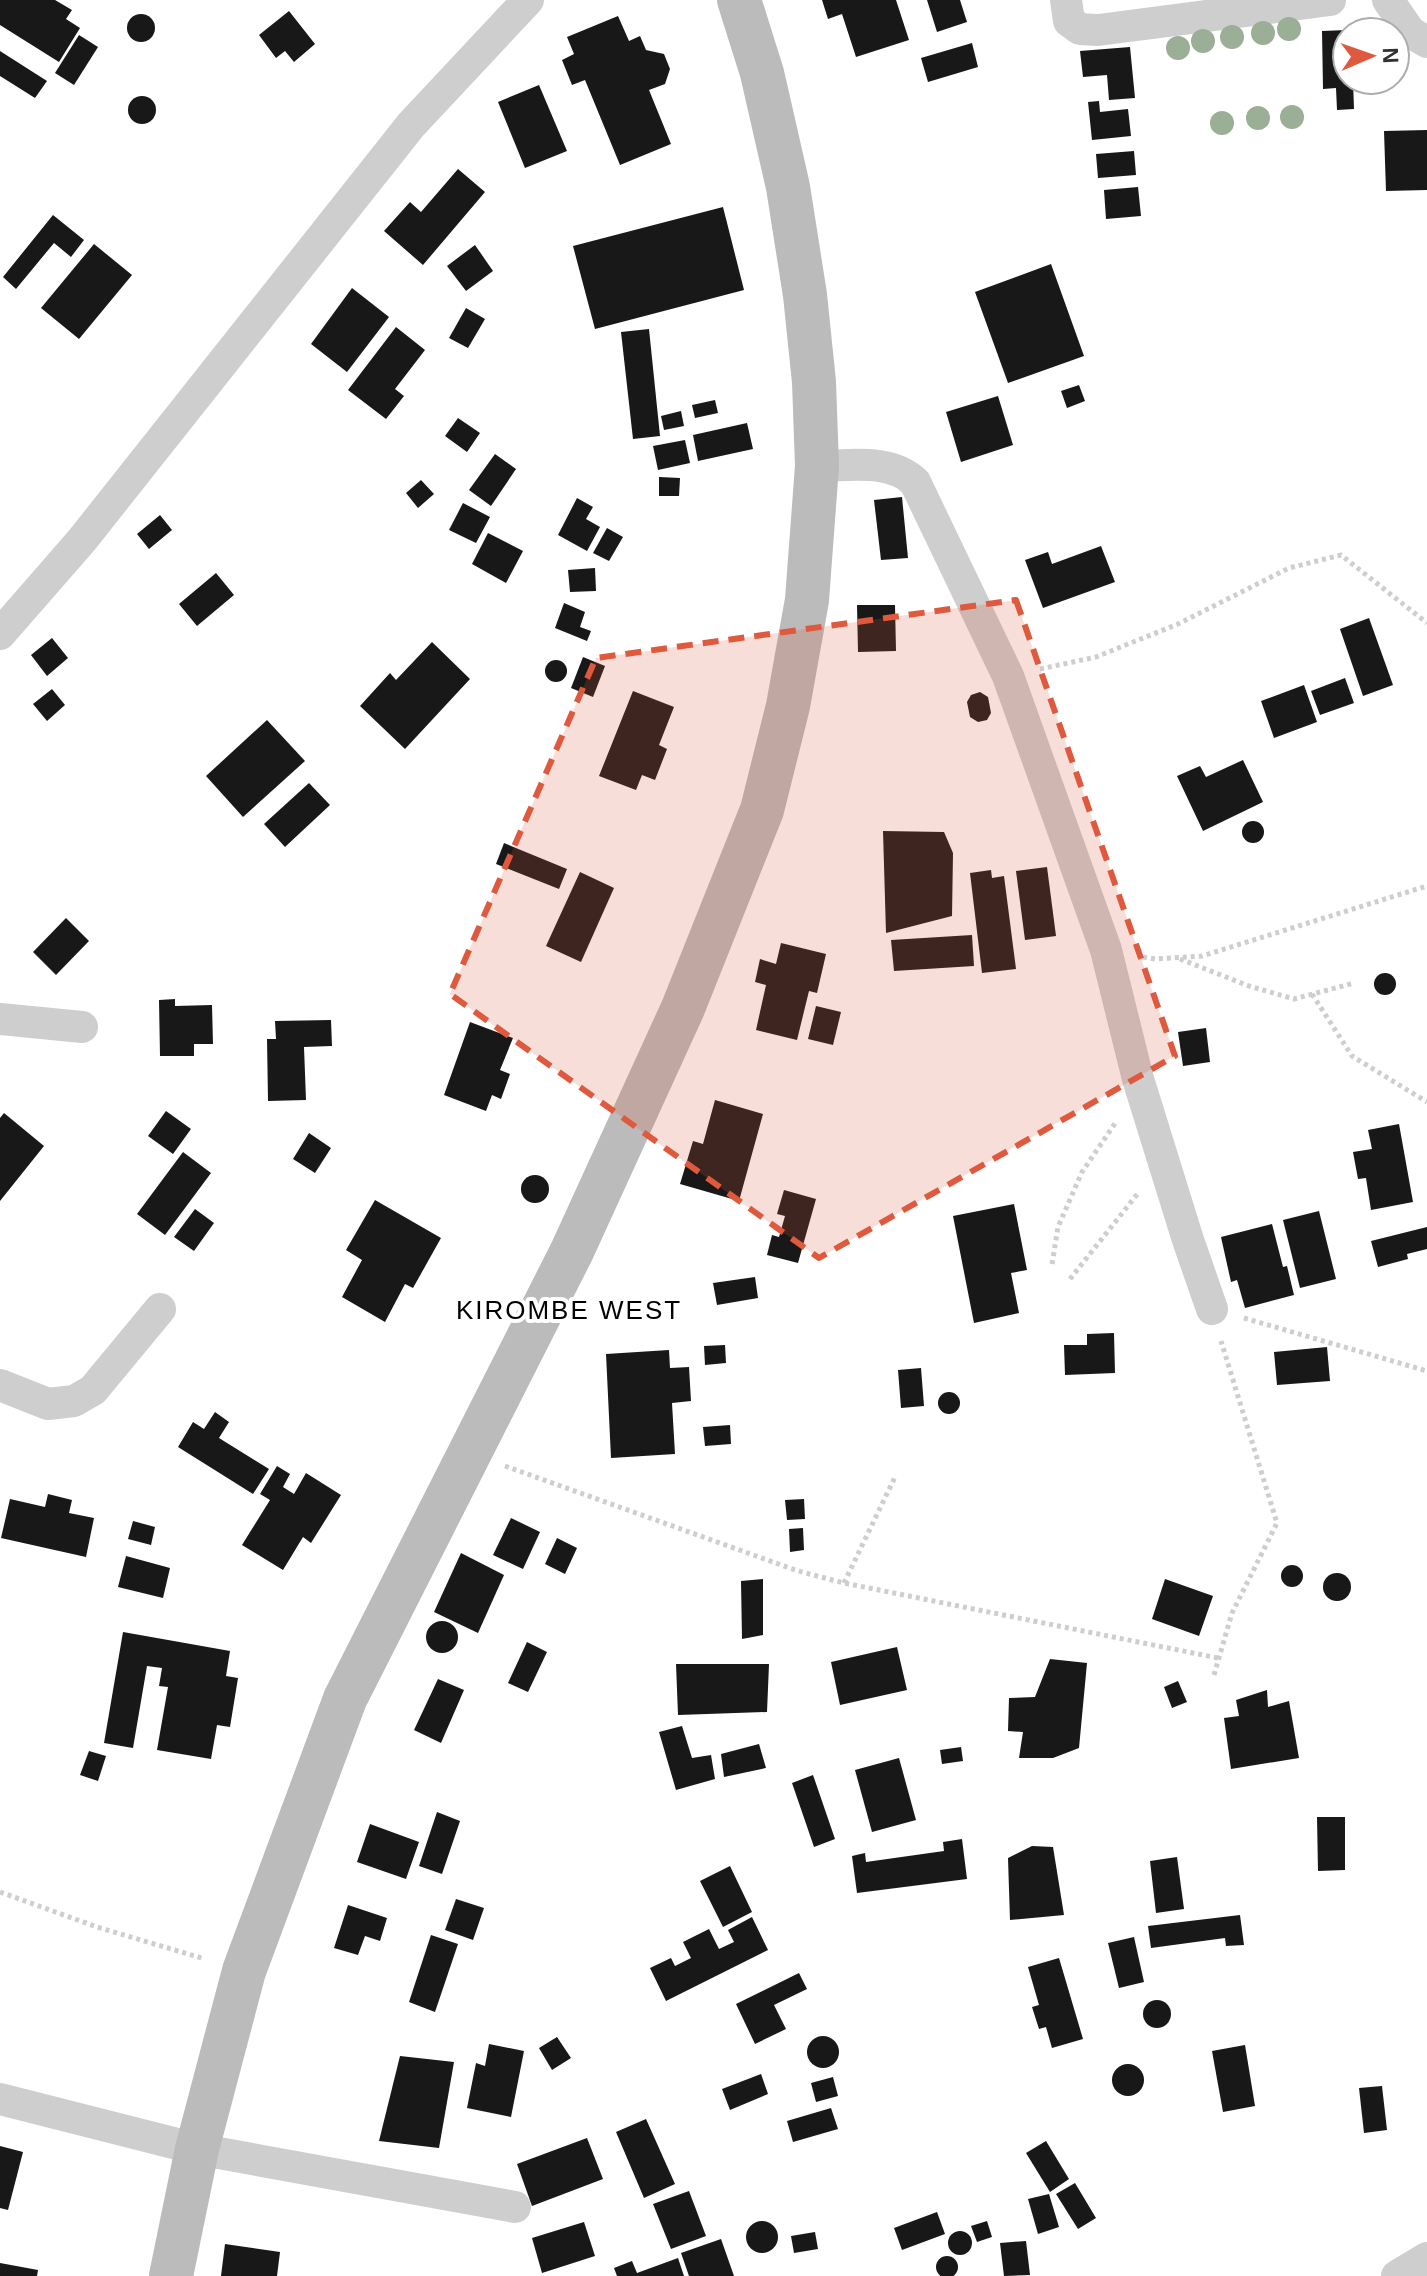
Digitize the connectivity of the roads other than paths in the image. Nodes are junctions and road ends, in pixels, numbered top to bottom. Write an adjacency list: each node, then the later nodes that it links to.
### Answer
1 (528, 0): 8 (street)
2 (739, 0): 7 (street)
3 (1066, 0): 4 (street)
4 (1330, 0)
5 (1388, 0): 6 (street)
6 (1427, 42)
7 (817, 466): 12 (street); 15 (street)
8 (0, 634)
9 (0, 1019): 10 (street)
10 (82, 1027)
11 (160, 1309): 13 (street)
12 (1212, 1309)
13 (0, 1385)
14 (0, 2099): 15 (street)
15 (197, 2149): 16 (street); 18 (street)
16 (515, 2207)
17 (1427, 2258): 19 (street)
18 (171, 2276)
19 (1397, 2276)

